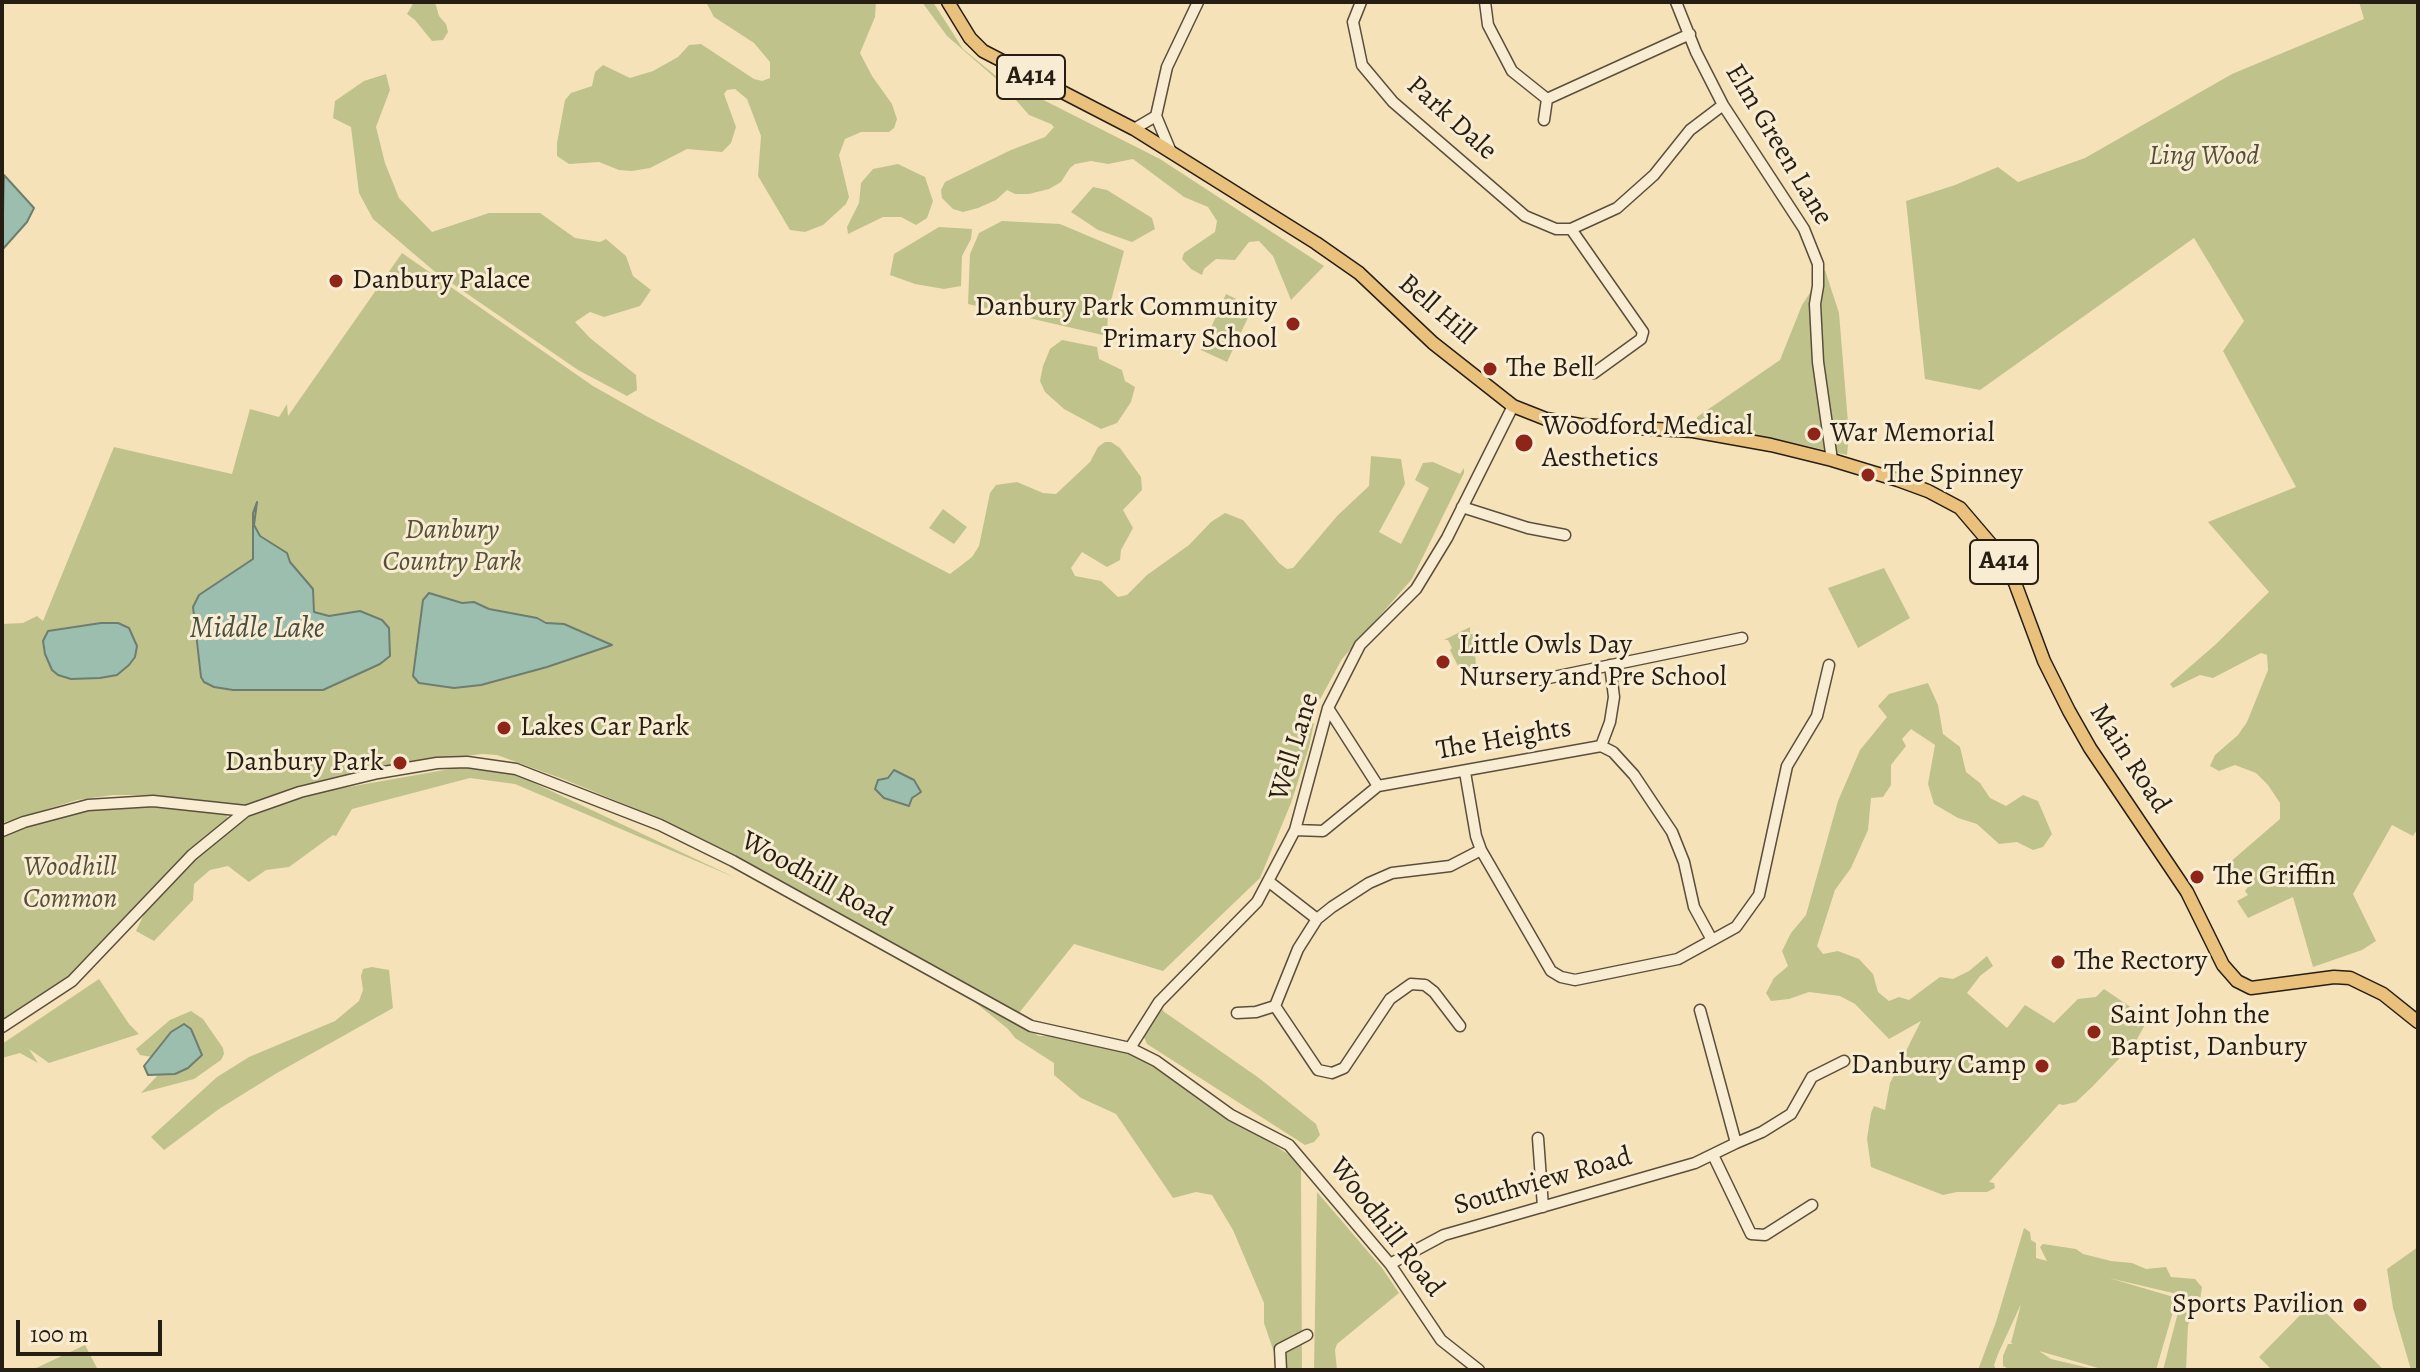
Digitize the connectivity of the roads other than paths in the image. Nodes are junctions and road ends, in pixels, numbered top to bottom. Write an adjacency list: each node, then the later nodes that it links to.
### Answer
1 (948, 2): 11 (main road, A414)
2 (1198, 2): 9 (street)
3 (1361, 2): 13 (street, Park Dale)
4 (1485, 2): 7 (street)
5 (1676, 2): 6 (street, Elm Green Lane)
6 (1690, 34): 7 (street); 8 (street, Elm Green Lane)
7 (1547, 99): 10 (street)
8 (1723, 105): 13 (street); 16 (street, Elm Green Lane)
9 (1156, 116): 11 (street); 12 (street)
10 (1544, 120)
11 (1134, 129): 12 (main road, Bell Hill / A414)
12 (1171, 152): 15 (main road, Bell Hill / A414)
13 (1571, 229): 14 (street)
14 (1594, 373)
15 (1513, 406): 16 (main road, Bell Hill / A414); 17 (street, Well Lane)
16 (1832, 460): 37 (main road, Main Road / A414)
17 (1462, 507): 18 (street); 23 (street, Well Lane)
18 (1565, 535)
19 (1742, 638): 20 (street)
20 (1610, 665): 22 (street); 24 (street)
21 (1829, 665): 33 (street)
22 (1539, 680)
23 (1328, 708): 26 (street); 28 (street, Well Lane)
24 (1601, 746): 25 (street, The Heights); 33 (street, The Heights)
25 (1465, 772): 26 (street, The Heights); 30 (street)
26 (1378, 786): 28 (street)
27 (246, 811): 29 (street, Woodhill Road); 39 (street); 40 (street, Woodhill Road)
28 (1295, 830): 31 (street, Well Lane)
29 (2, 831)
30 (1481, 850): 32 (street); 33 (street)
31 (1268, 881): 32 (street); 40 (street, Well Lane)
32 (1317, 919): 34 (street)
33 (1712, 940)
34 (1275, 1006): 36 (street); 38 (street)
35 (1700, 1010): 43 (street)
36 (1237, 1013)
37 (2418, 1022)
38 (1460, 1026)
39 (2, 1027)
40 (1130, 1048): 47 (street, Woodhill Road)
41 (1844, 1061): 43 (street, Southview Road)
42 (1538, 1138): 46 (street)
43 (1736, 1143): 44 (street, Southview Road)
44 (1713, 1155): 45 (street); 46 (street, Southview Road)
45 (1812, 1205)
46 (1543, 1207): 47 (street, Southview Road)
47 (1390, 1264): 50 (street, Woodhill Road)
48 (1307, 1335): 49 (street)
49 (1281, 1370)
50 (1479, 1370)

